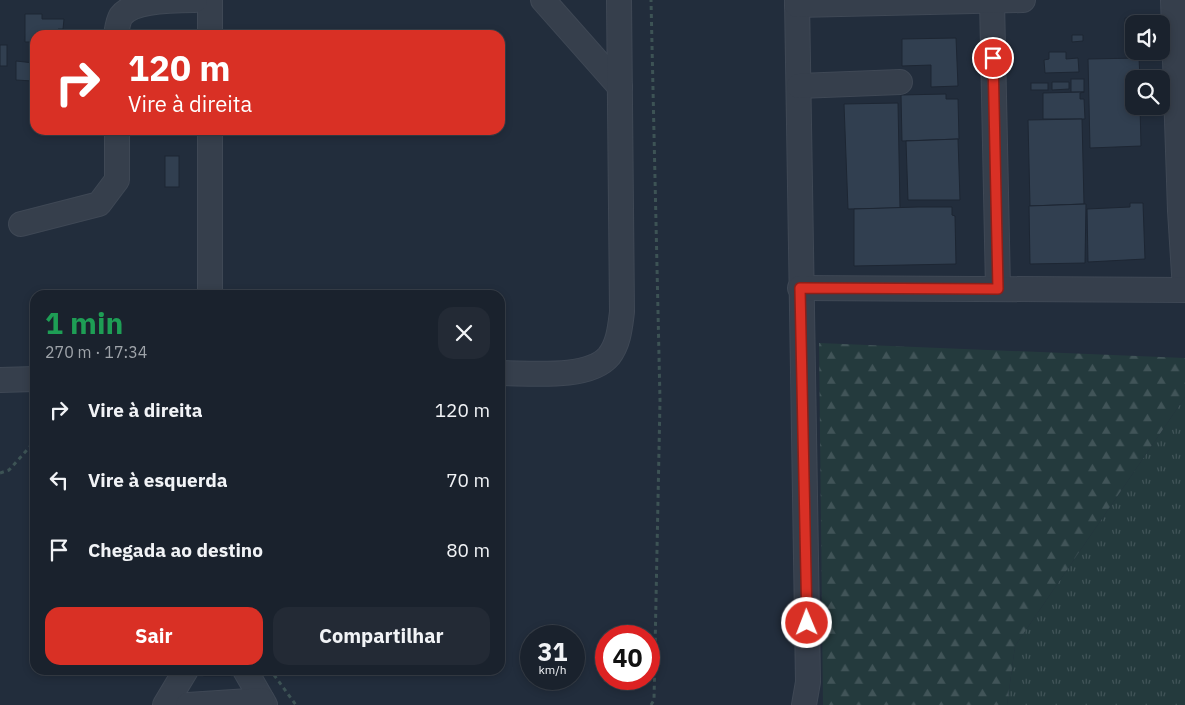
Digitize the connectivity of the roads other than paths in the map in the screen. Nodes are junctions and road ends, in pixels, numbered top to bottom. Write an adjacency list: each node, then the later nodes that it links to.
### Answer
1 (195, 0): 9 (street)
2 (210, 0): 10 (street)
3 (542, 0): 13 (street)
4 (620, 0): 13 (street)
5 (992, 0): 6 (street); 8 (street); 18 (street)
6 (1023, 0)
7 (1174, 0): 20 (street)
8 (797, 2): 12 (street)
9 (117, 30)
10 (210, 30)
11 (900, 82): 12 (street)
12 (799, 86): 17 (street)
13 (620, 87): 21 (street)
14 (117, 135): 16 (street)
15 (210, 135): 19 (street)
16 (20, 224)
17 (800, 288): 18 (street); 29 (street)
18 (998, 289): 20 (street)
19 (210, 290)
20 (1185, 290)
21 (505, 373)
22 (30, 379): 23 (street)
23 (0, 380)
24 (183, 675): 27 (street)
25 (248, 675): 26 (street)
26 (264, 702): 28 (street)
27 (166, 705)
28 (188, 705)
29 (804, 705)

